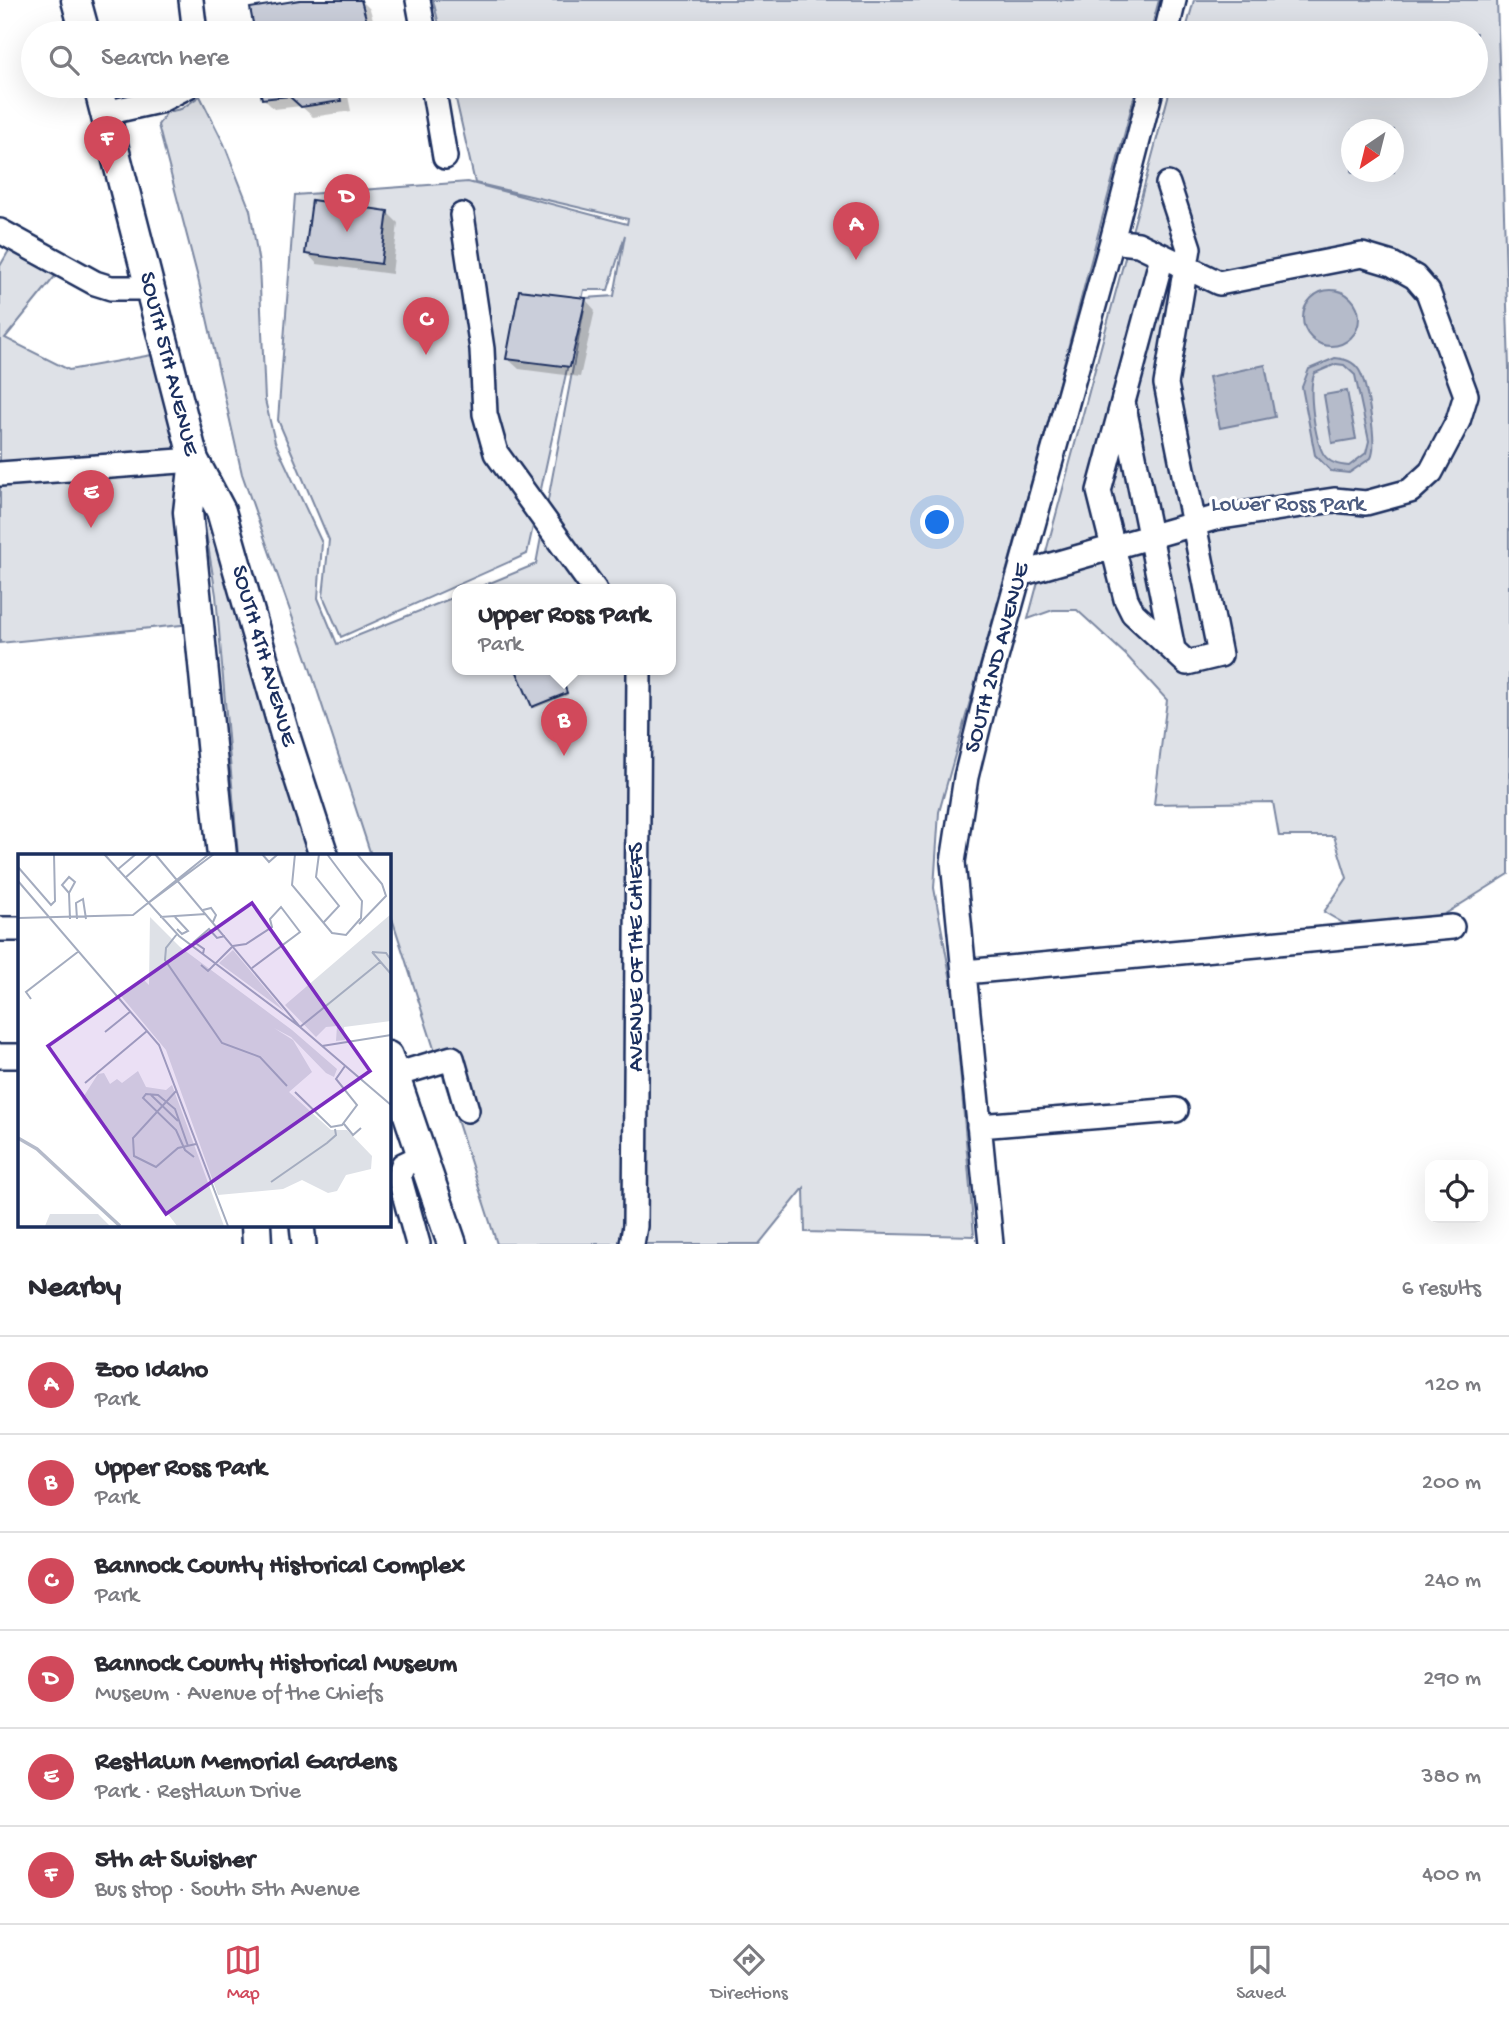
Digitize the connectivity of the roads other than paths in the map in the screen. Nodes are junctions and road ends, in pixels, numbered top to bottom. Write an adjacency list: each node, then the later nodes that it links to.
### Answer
1 (76, 0): 5 (main road)
2 (191, 0): 6 (street)
3 (418, 0): 7 (street)
4 (1174, 0): 8 (street)
5 (82, 21)
6 (194, 21)
7 (422, 21)
8 (1169, 21)
9 (101, 98): 13 (main road, SOUTH 5TH AVENUE)
10 (165, 98): 13 (street)
11 (435, 98): 14 (street)
12 (1149, 98): 18 (street, SOUTH 2ND AVENUE)
13 (105, 113): 21 (main road, SOUTH 5TH AVENUE)
14 (445, 157)
15 (1168, 184): 20 (street)
16 (462, 215): 29 (street)
17 (0, 231): 21 (street)
18 (1112, 241): 19 (street); 28 (street, SOUTH 2ND AVENUE)
19 (1163, 257): 20 (street); 22 (street)
20 (1185, 269): 25 (street); 25 (street)
21 (150, 288): 23 (main road, SOUTH 5TH AVENUE)
22 (1122, 399): 26 (street); 27 (street)
23 (194, 460): 24 (street); 32 (main road, SOUTH 5TH AVENUE); 33 (main road, SOUTH 4TH AVENUE)
24 (0, 474)
25 (1193, 524): 26 (street); 30 (street)
26 (1152, 536): 27 (street); 30 (street)
27 (1112, 547): 28 (street); 30 (street)
28 (1020, 574): 37 (street, SOUTH 2ND AVENUE)
29 (590, 584)
30 (1173, 649)
31 (639, 675): 51 (street, AVENUE OF THE CHIEFS)
32 (222, 854)
33 (323, 854)
34 (1452, 927): 37 (street)
35 (0, 929): 36 (street)
36 (18, 929)
37 (965, 972): 43 (street, SOUTH 2ND AVENUE)
38 (0, 1056): 39 (street)
39 (18, 1056)
40 (391, 1070): 41 (street); 44 (main road)
41 (467, 1110)
42 (1177, 1110): 43 (street)
43 (979, 1126): 52 (street, SOUTH 2ND AVENUE)
44 (422, 1156): 49 (street); 50 (main road)
45 (256, 1226): 47 (main road)
46 (302, 1226): 48 (street)
47 (257, 1244)
48 (304, 1244)
49 (418, 1244)
50 (452, 1244)
51 (632, 1244)
52 (992, 1244)

